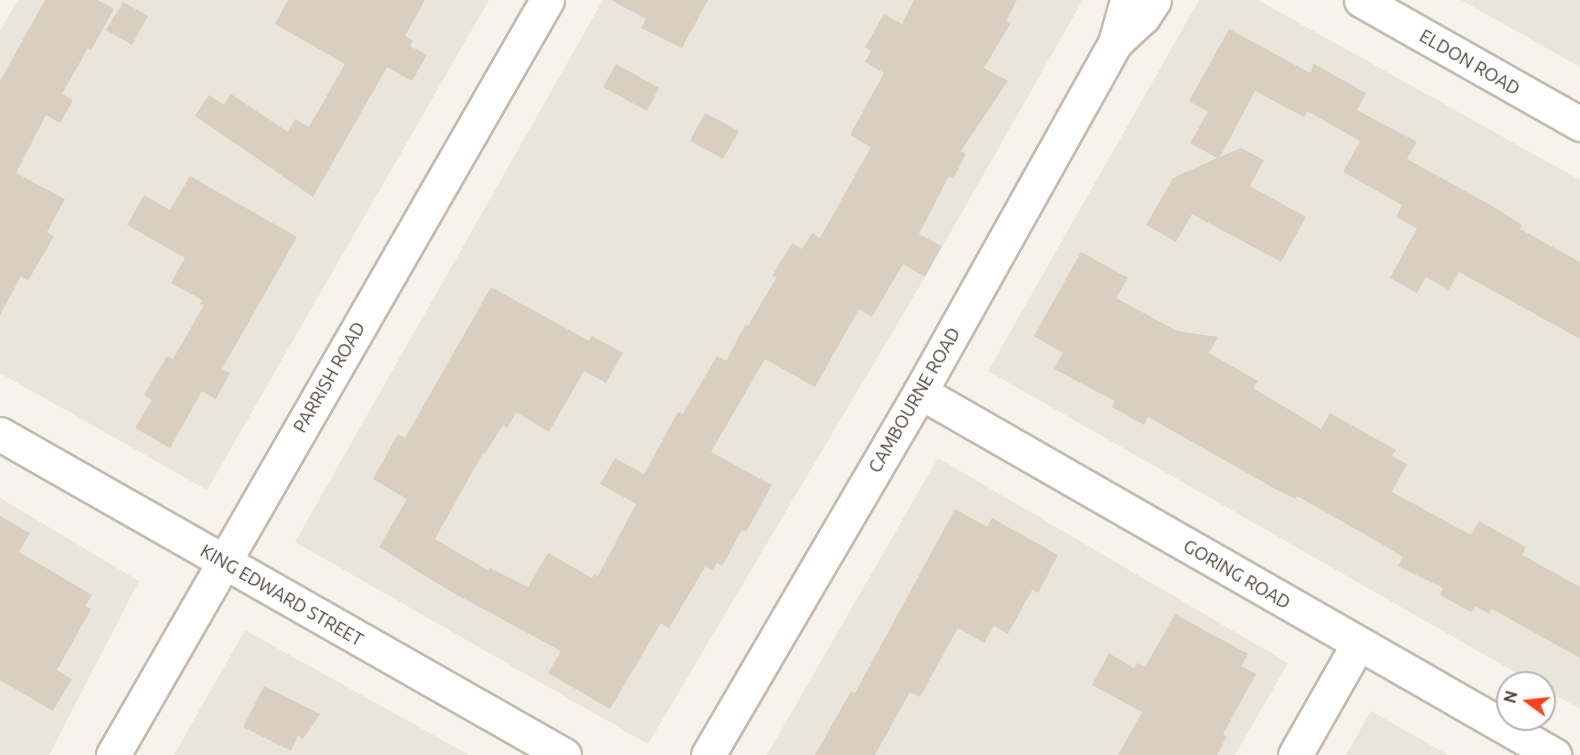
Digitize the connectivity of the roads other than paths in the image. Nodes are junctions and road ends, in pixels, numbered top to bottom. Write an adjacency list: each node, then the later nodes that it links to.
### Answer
1 (547, 0): 9 (street, PARRISH ROAD)
2 (1127, 0): 5 (street, CAMBOURNE ROAD)
3 (1154, 0): 5 (street, CAMBOURNE ROAD)
4 (1361, 0): 6 (street, ELDON ROAD)
5 (1115, 43): 7 (street, CAMBOURNE ROAD)
6 (1580, 124)
7 (920, 392): 10 (street, GORING ROAD); 13 (street, CAMBOURNE ROAD)
8 (0, 434): 9 (street, KING EDWARD STREET)
9 (223, 561): 11 (street, PARRISH ROAD); 12 (street, KING EDWARD STREET)
10 (1358, 644): 14 (street); 15 (street, GORING ROAD)
11 (113, 755)
12 (564, 755)
13 (708, 755)
14 (1295, 755)
15 (1554, 755)

